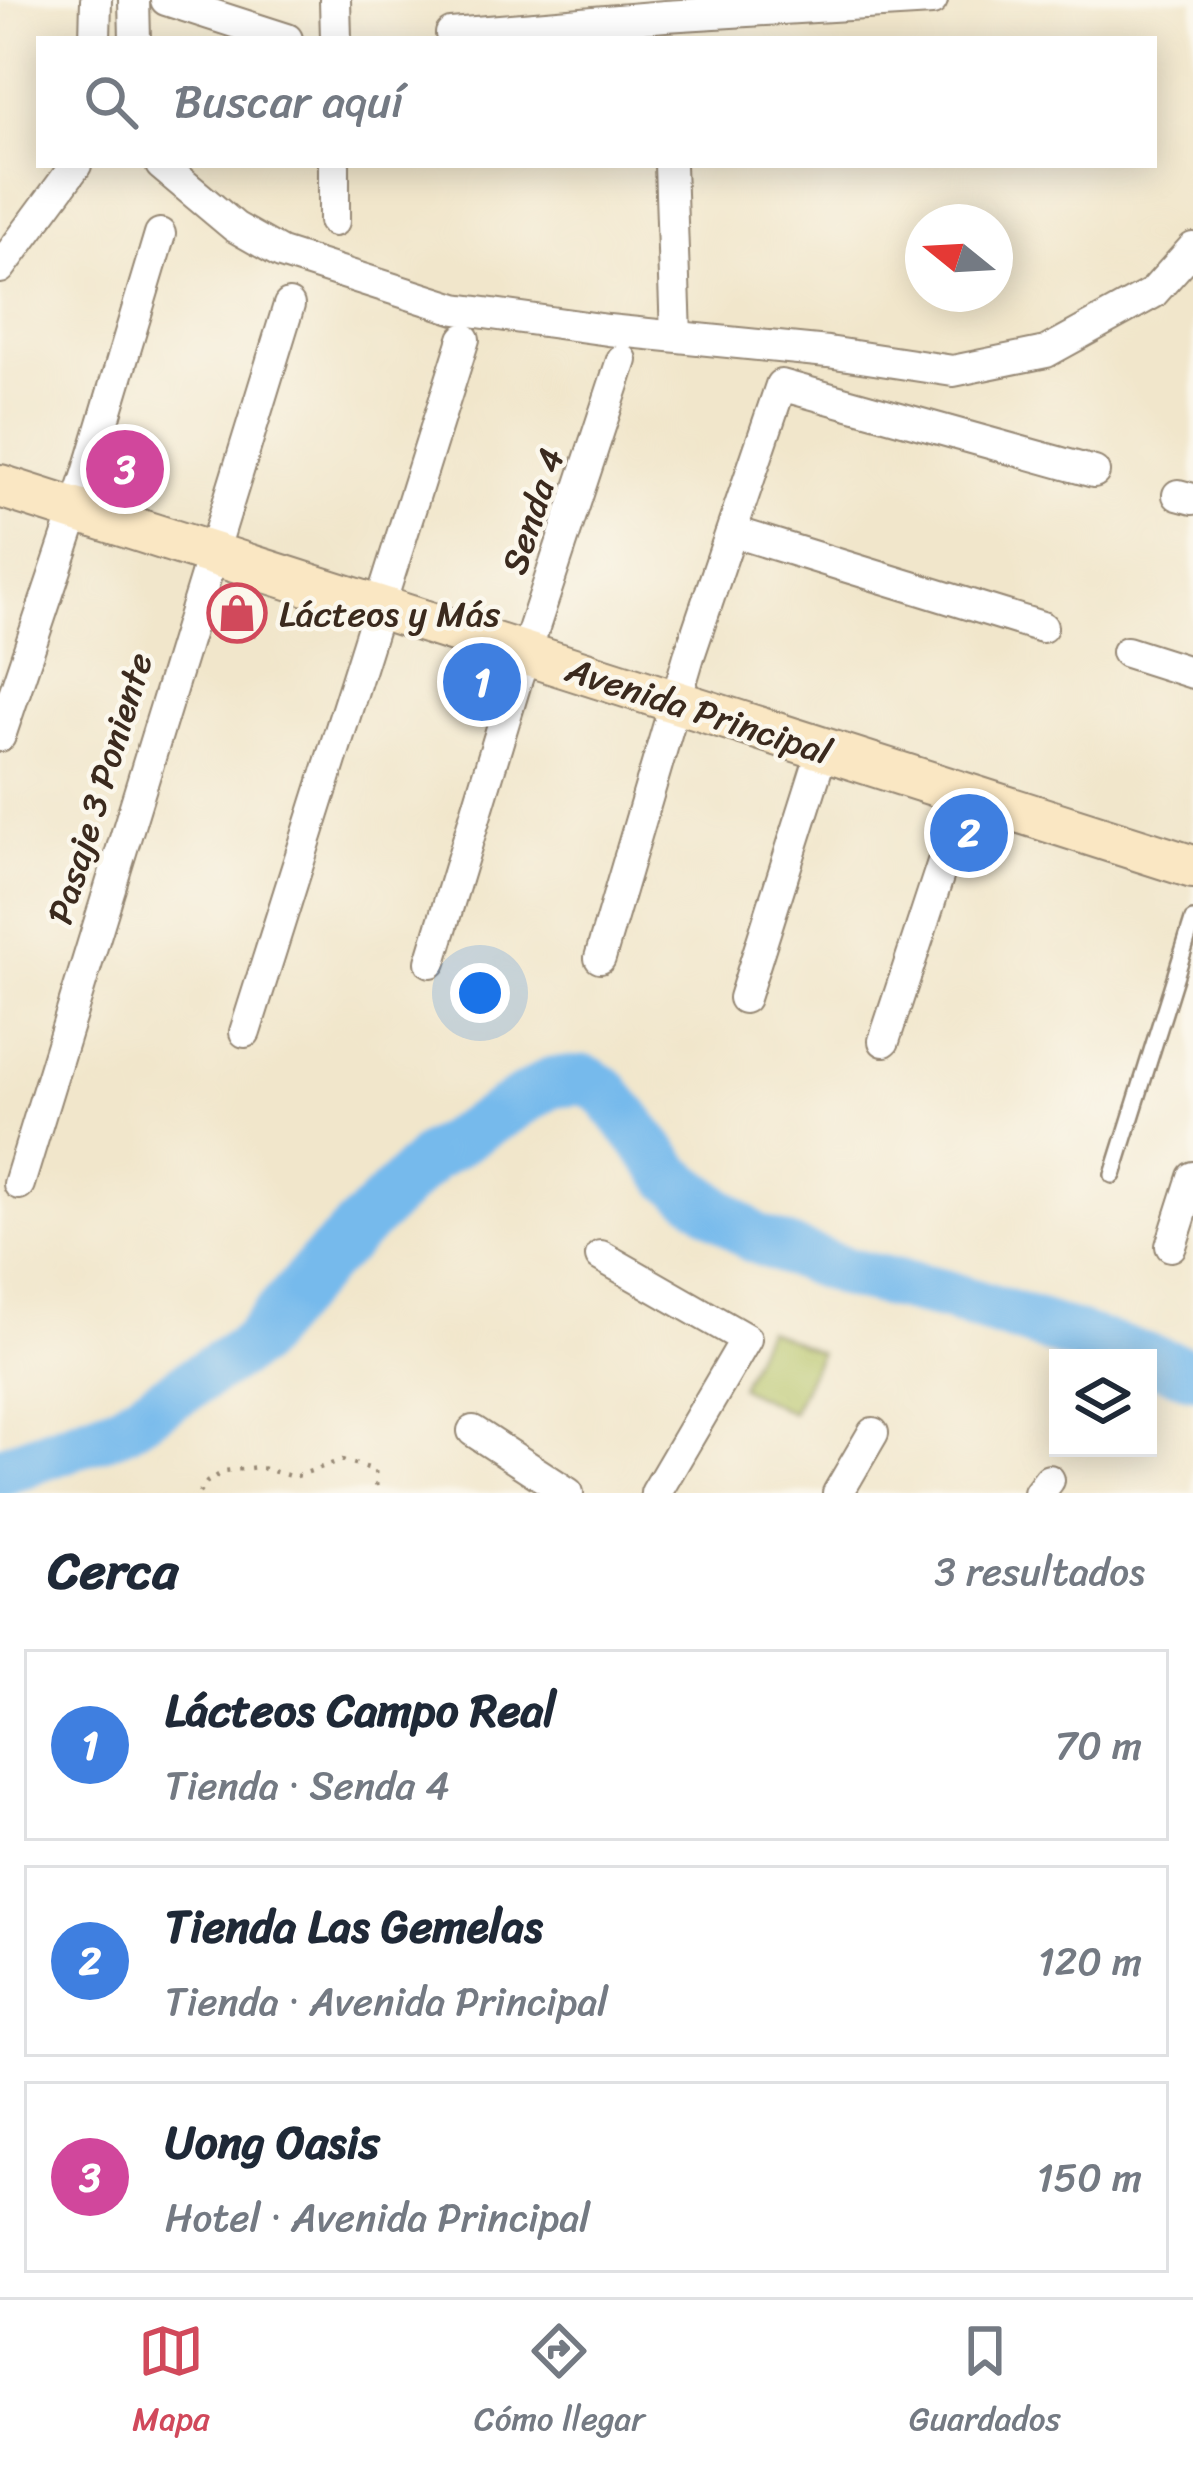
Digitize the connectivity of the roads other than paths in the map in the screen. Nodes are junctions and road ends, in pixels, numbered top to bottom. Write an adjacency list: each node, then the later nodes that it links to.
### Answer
1 (96, 0): 8 (street)
2 (134, 0): 9 (street)
3 (166, 0): 10 (street)
4 (335, 0): 11 (street)
5 (932, 0): 6 (street)
6 (665, 18): 7 (street)
7 (451, 34)
8 (94, 36)
9 (135, 36)
10 (278, 36)
11 (336, 36)
12 (74, 168): 19 (street)
13 (165, 168): 21 (street)
14 (334, 168): 16 (street)
15 (670, 168): 21 (street)
16 (334, 221)
17 (160, 234): 26 (street)
18 (1193, 248): 21 (street)
19 (0, 268)
20 (289, 305): 28 (street, Pasaje 3 Poniente)
21 (676, 336)
22 (464, 339): 29 (street)
23 (622, 360): 32 (street, Senda 4)
24 (1094, 472): 27 (street)
25 (0, 486): 26 (street, Avenida Principal)
26 (76, 510): 28 (street, Avenida Principal); 35 (street)
27 (734, 532): 30 (street); 34 (street)
28 (212, 554): 29 (street, Avenida Principal); 47 (street, Pasaje 3 Poniente)
29 (379, 607): 32 (street, Avenida Principal); 43 (street)
30 (1042, 627)
31 (1127, 652): 33 (street)
32 (526, 654): 34 (street, Avenida Principal); 41 (street, Senda 4)
33 (1193, 674)
34 (676, 702): 36 (street, Avenida Principal); 40 (street)
35 (0, 736)
36 (823, 749): 37 (street, Avenida Principal); 42 (street)
37 (965, 795): 38 (street, Avenida Principal); 44 (street)
38 (1193, 868)
39 (1193, 920): 45 (lane)
40 (600, 958)
41 (431, 962)
42 (744, 998)
43 (245, 1032)
44 (884, 1041)
45 (1113, 1175)
46 (1193, 1177): 48 (street)
47 (19, 1184)
48 (1171, 1246)
49 (602, 1256): 53 (street)
50 (473, 1431): 52 (street)
51 (873, 1433): 54 (street)
52 (568, 1493)
53 (656, 1493)
54 (838, 1493)

